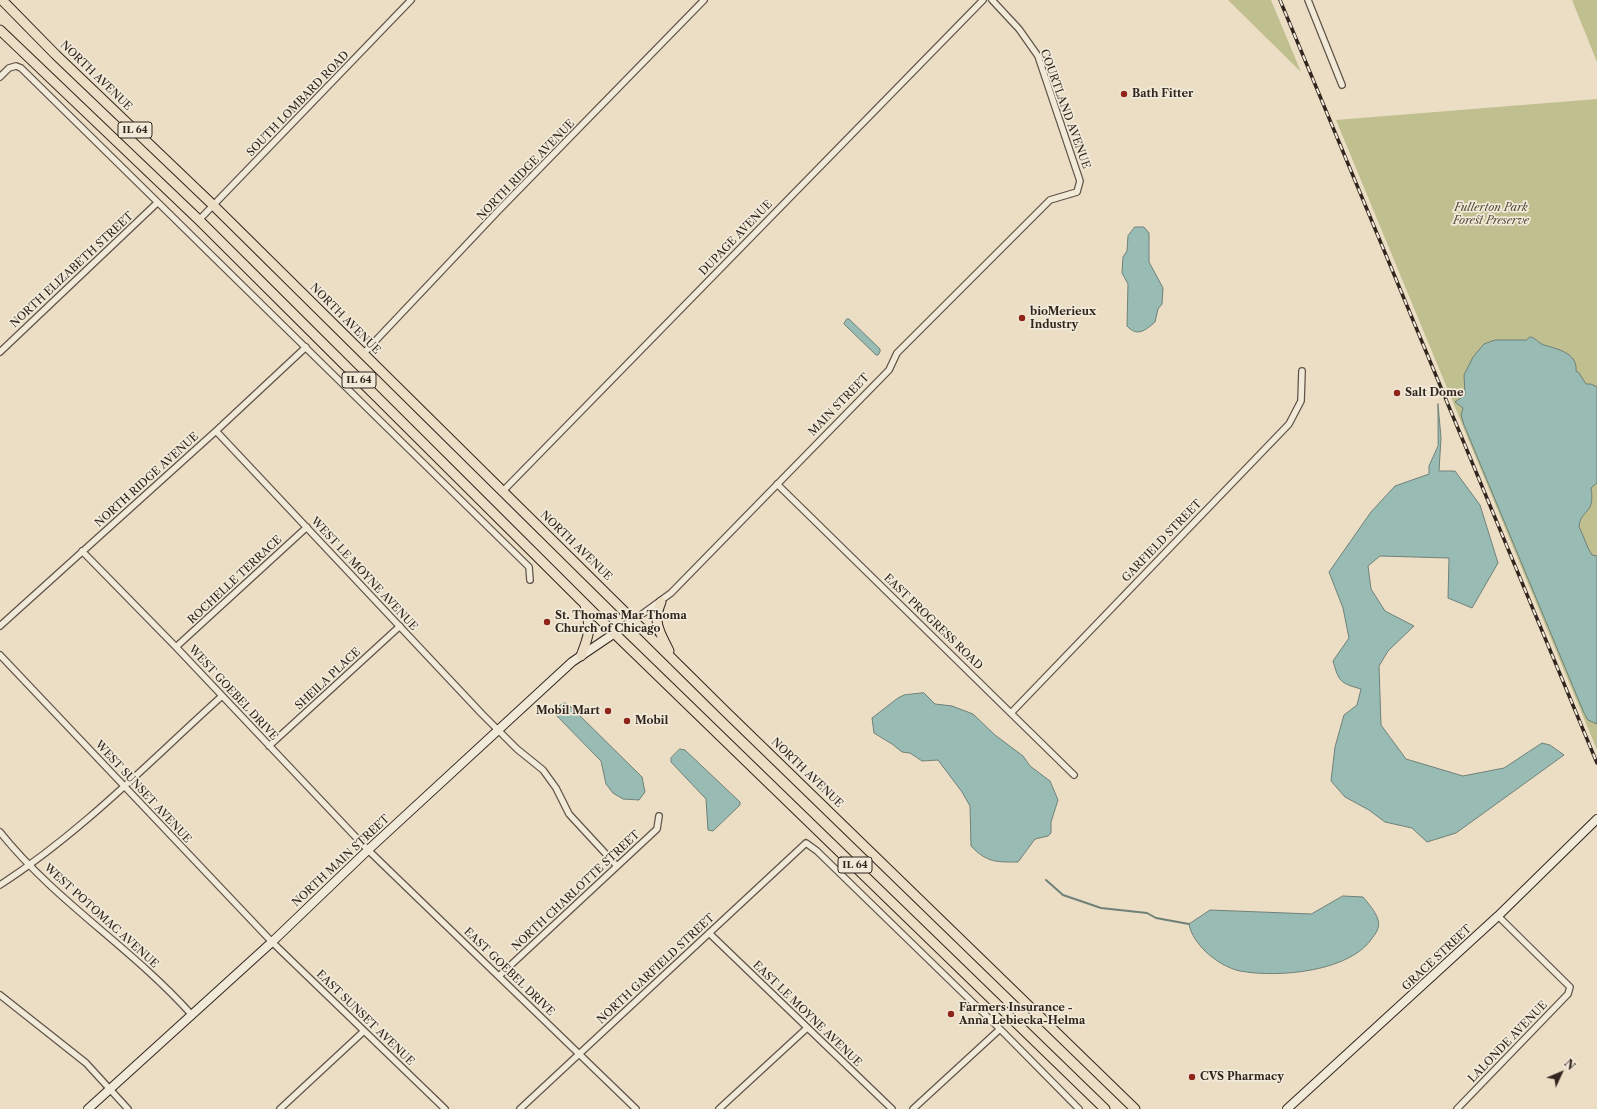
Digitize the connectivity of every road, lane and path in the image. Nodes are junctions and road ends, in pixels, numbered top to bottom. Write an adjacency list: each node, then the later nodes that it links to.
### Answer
1 (2, 0): 12 (main road, NORTH AVENUE / IL 64)
2 (411, 0): 12 (street, SOUTH LOMBARD ROAD)
3 (704, 0): 16 (street, NORTH RIDGE AVENUE)
4 (983, 0): 20 (street, DUPAGE AVENUE)
5 (992, 0): 10 (street, COURTLAND AVENUE)
6 (1308, 0): 9 (street)
7 (0, 30): 13 (main road, IL 64)
8 (0, 77): 11 (street)
9 (1342, 85)
10 (1077, 192): 19 (street, MAIN STREET)
11 (157, 203): 14 (street); 15 (street, NORTH ELIZABETH STREET)
12 (214, 206): 13 (street, SOUTH LOMBARD ROAD); 16 (main road, NORTH AVENUE / IL 64)
13 (198, 220): 25 (main road, IL 64)
14 (306, 347): 18 (street, NORTH RIDGE AVENUE); 23 (street)
15 (0, 352)
16 (363, 354): 20 (main road, NORTH AVENUE / IL 64)
17 (1302, 371): 35 (street, GARFIELD STREET)
18 (216, 431): 21 (street, WEST LE MOYNE AVENUE); 22 (street, NORTH RIDGE AVENUE)
19 (777, 484): 24 (street, MAIN STREET); 35 (street, EAST PROGRESS ROAD)
20 (503, 491): 26 (main road, NORTH AVENUE / IL 64)
21 (307, 527): 28 (street, WEST LE MOYNE AVENUE); 30 (street, ROCHELLE TERRACE)
22 (82, 551): 27 (street, NORTH RIDGE AVENUE); 30 (street, WEST GOEBEL DRIVE)
23 (530, 580)
24 (661, 602): 26 (street, MAIN STREET); 33 (main road)
25 (584, 604): 29 (main road, IL 64); 32 (main road)
26 (634, 620): 29 (street, MAIN STREET); 33 (main road, NORTH AVENUE / IL 64)
27 (0, 626)
28 (400, 626): 36 (street, WEST LE MOYNE AVENUE); 37 (street, SHEILA PLACE)
29 (614, 633): 32 (street, NORTH MAIN STREET); 68 (main road, IL 64)
30 (176, 647): 34 (street, WEST GOEBEL DRIVE)
31 (0, 655): 39 (street, WEST SUNSET AVENUE)
32 (581, 656): 36 (street, NORTH MAIN STREET)
33 (671, 656): 69 (main road, NORTH AVENUE / IL 64)
34 (222, 696): 37 (street, WEST GOEBEL DRIVE); 39 (street)
35 (1011, 713): 38 (street, EAST PROGRESS ROAD)
36 (498, 730): 43 (street, NORTH MAIN STREET); 45 (street)
37 (269, 746): 43 (street, WEST GOEBEL DRIVE)
38 (1074, 775)
39 (124, 786): 44 (street); 49 (street, WEST SUNSET AVENUE)
40 (660, 816): 45 (street, NORTH CHARLOTTE STREET)
41 (1597, 819): 47 (street, GRACE STREET)
42 (0, 832): 44 (street, WEST POTOMAC AVENUE)
43 (368, 850): 49 (street, NORTH MAIN STREET); 50 (street, EAST GOEBEL DRIVE)
44 (29, 865): 46 (street); 52 (street, WEST POTOMAC AVENUE)
45 (617, 866): 50 (street, NORTH CHARLOTTE STREET)
46 (0, 885)
47 (1498, 916): 70 (street, GRACE STREET); 71 (street, LALONDE AVENUE)
48 (709, 933): 53 (street, EAST LE MOYNE AVENUE); 54 (street, NORTH GARFIELD STREET); 56 (street, NORTH GARFIELD STREET)
49 (272, 942): 52 (street, NORTH MAIN STREET); 55 (street, EAST SUNSET AVENUE)
50 (499, 976): 56 (street, EAST GOEBEL DRIVE)
51 (0, 995): 57 (street)
52 (191, 1014): 57 (street, NORTH MAIN STREET)
53 (807, 1028): 64 (street); 65 (street, EAST LE MOYNE AVENUE)
54 (1000, 1029): 66 (street); 67 (street)
55 (364, 1031): 60 (street); 61 (street, EAST SUNSET AVENUE)
56 (579, 1054): 62 (street, NORTH GARFIELD STREET); 63 (street, EAST GOEBEL DRIVE)
57 (109, 1089): 58 (street, NORTH MAIN STREET); 59 (street)
58 (88, 1109)
59 (128, 1109)
60 (280, 1109)
61 (445, 1109)
62 (520, 1109)
63 (636, 1109)
64 (719, 1109)
65 (892, 1109)
66 (913, 1109)
67 (1079, 1109)
68 (1105, 1109)
69 (1135, 1109)
70 (1287, 1109)
71 (1457, 1109)

